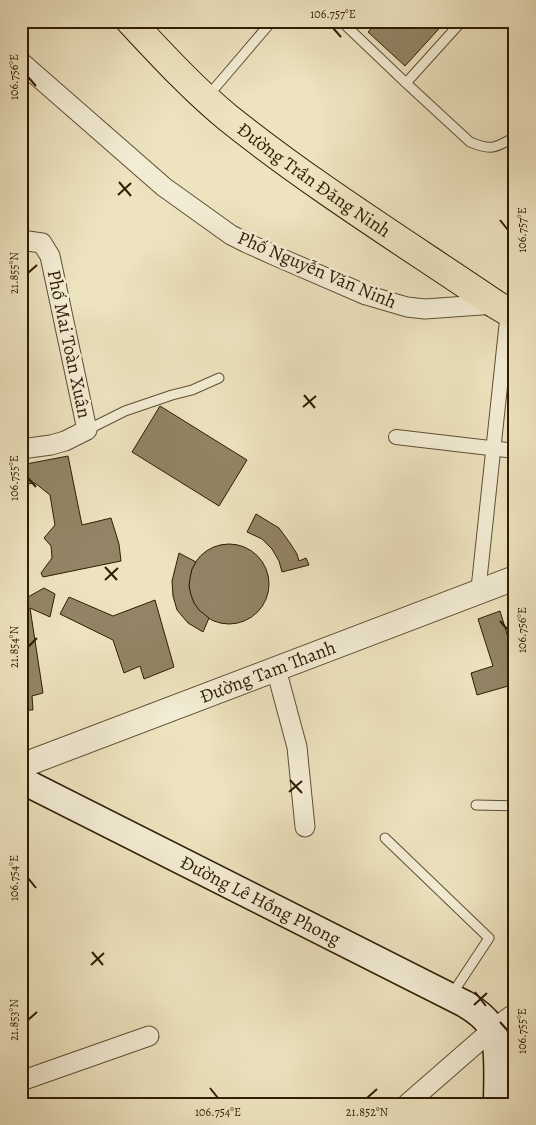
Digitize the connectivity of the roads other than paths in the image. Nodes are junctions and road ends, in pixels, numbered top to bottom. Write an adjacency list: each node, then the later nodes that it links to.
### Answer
1 (130, 21): 7 (main road, Đường Trần Đăng Ninh)
2 (272, 21): 7 (lane)
3 (341, 21): 6 (lane)
4 (462, 21): 6 (lane)
5 (21, 62): 10 (street, Phố Nguyễn Văn Ninh)
6 (406, 83): 8 (lane)
7 (206, 98): 10 (main road, Đường Trần Đăng Ninh)
8 (515, 138)
9 (21, 242): 12 (street, Phố Mai Toàn Xuân)
10 (506, 310): 15 (street)
11 (219, 378): 12 (lane)
12 (87, 430): 14 (street, Phố Mai Toàn Xuân)
13 (396, 437): 15 (street)
14 (21, 449)
15 (493, 449): 16 (street); 20 (street)
16 (515, 451)
17 (21, 537): 18 (lane)
18 (21, 543)
19 (515, 578): 20 (street, Đường Tam Thanh)
20 (478, 592): 21 (street, Đường Tam Thanh)
21 (276, 669): 22 (street, Đường Tam Thanh); 26 (street)
22 (21, 766)
23 (21, 780): 28 (main road, Đường Lê Hồng Phong)
24 (476, 805): 25 (lane)
25 (515, 806)
26 (305, 827)
27 (385, 838): 28 (lane)
28 (450, 996): 30 (main road, Đường Lê Hồng Phong)
29 (515, 1013): 30 (street)
30 (493, 1029): 33 (street); 34 (main road)
31 (149, 1036): 32 (street)
32 (21, 1081)
33 (407, 1104)
34 (497, 1104)

